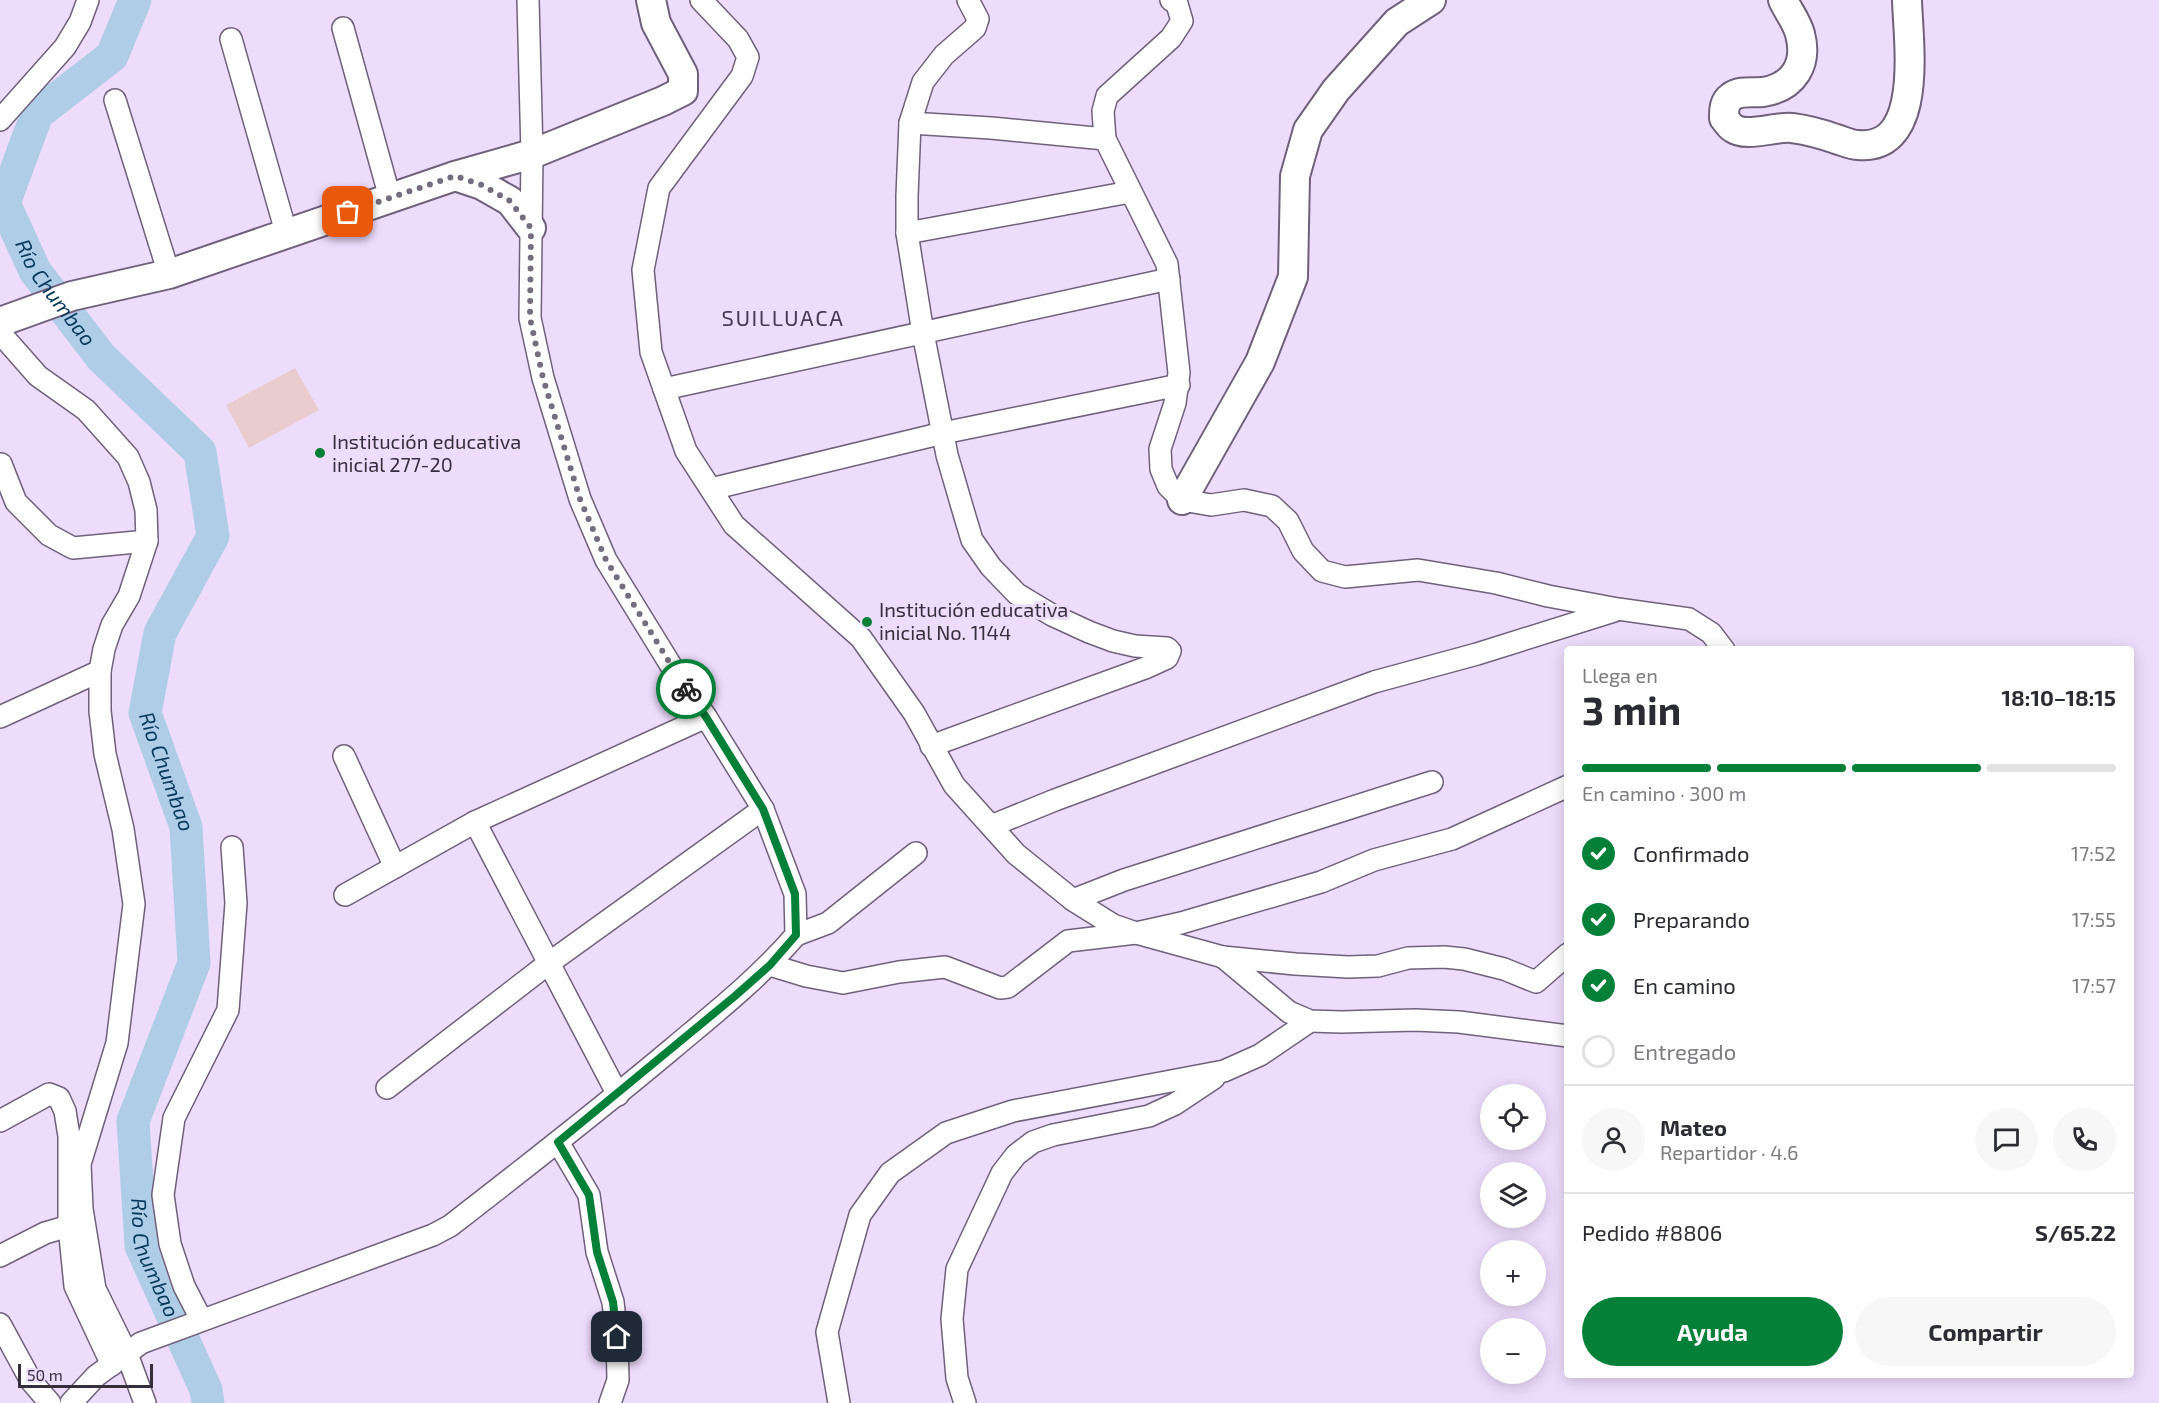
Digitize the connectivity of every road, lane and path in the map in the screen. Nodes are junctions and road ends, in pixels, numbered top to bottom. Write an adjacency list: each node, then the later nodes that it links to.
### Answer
1 (88, 0): 13 (street)
2 (528, 0): 16 (street)
3 (651, 0): 16 (street)
4 (701, 0): 28 (street)
5 (968, 0): 14 (street)
6 (1171, 0): 15 (street)
7 (1431, 0): 32 (street)
8 (1783, 0): 9 (street)
9 (1907, 0)
10 (343, 28): 19 (street)
11 (231, 39): 21 (street)
12 (115, 100): 23 (street)
13 (0, 120)
14 (910, 123): 15 (street); 22 (street)
15 (1105, 139): 18 (street)
16 (532, 154): 17 (street); 20 (street)
17 (455, 176): 19 (street); 20 (street)
18 (1130, 192): 22 (street); 24 (street)
19 (390, 198): 21 (street)
20 (531, 228): 38 (street)
21 (286, 232): 23 (street)
22 (907, 233): 26 (street)
23 (169, 274): 25 (street)
24 (1168, 279): 26 (street); 27 (street)
25 (2, 325): 33 (street)
26 (923, 333): 28 (street); 29 (street)
27 (1179, 385): 29 (street); 32 (street)
28 (664, 389): 31 (street)
29 (943, 433): 31 (street); 39 (street)
30 (1, 464): 33 (street)
31 (711, 489): 39 (street)
32 (1182, 500): 34 (street)
33 (147, 541): 36 (street)
34 (1618, 609): 35 (street); 45 (street)
35 (1722, 646)
36 (100, 671): 37 (street); 68 (street)
37 (0, 717)
38 (706, 717): 43 (street); 44 (street)
39 (931, 746): 45 (street)
40 (344, 756): 48 (street)
41 (1432, 782): 50 (street)
42 (1564, 788): 51 (street)
43 (763, 809): 52 (street); 55 (street)
44 (475, 822): 48 (street); 55 (street)
45 (991, 826): 50 (street)
46 (232, 847): 66 (street)
47 (916, 853): 52 (street)
48 (395, 867): 49 (street)
49 (345, 895)
50 (1073, 900): 51 (street)
51 (1136, 933): 53 (street); 56 (street)
52 (796, 935): 56 (street)
53 (1224, 957): 54 (street); 57 (street)
54 (1564, 958)
55 (549, 963): 60 (street); 61 (street)
56 (770, 965): 61 (street)
57 (1310, 1021): 58 (street); 59 (street)
58 (1564, 1035)
59 (1224, 1071): 73 (street); 74 (street)
60 (387, 1088)
61 (618, 1095): 63 (street)
62 (0, 1121): 64 (street)
63 (558, 1142): 66 (street); 72 (street)
64 (69, 1226): 65 (street); 68 (street)
65 (0, 1256)
66 (196, 1321): 68 (street)
67 (0, 1324): 69 (street)
68 (127, 1354): 70 (street); 71 (street)
69 (50, 1403)
70 (71, 1403)
71 (145, 1403)
72 (610, 1403)
73 (839, 1403)
74 (965, 1403)

